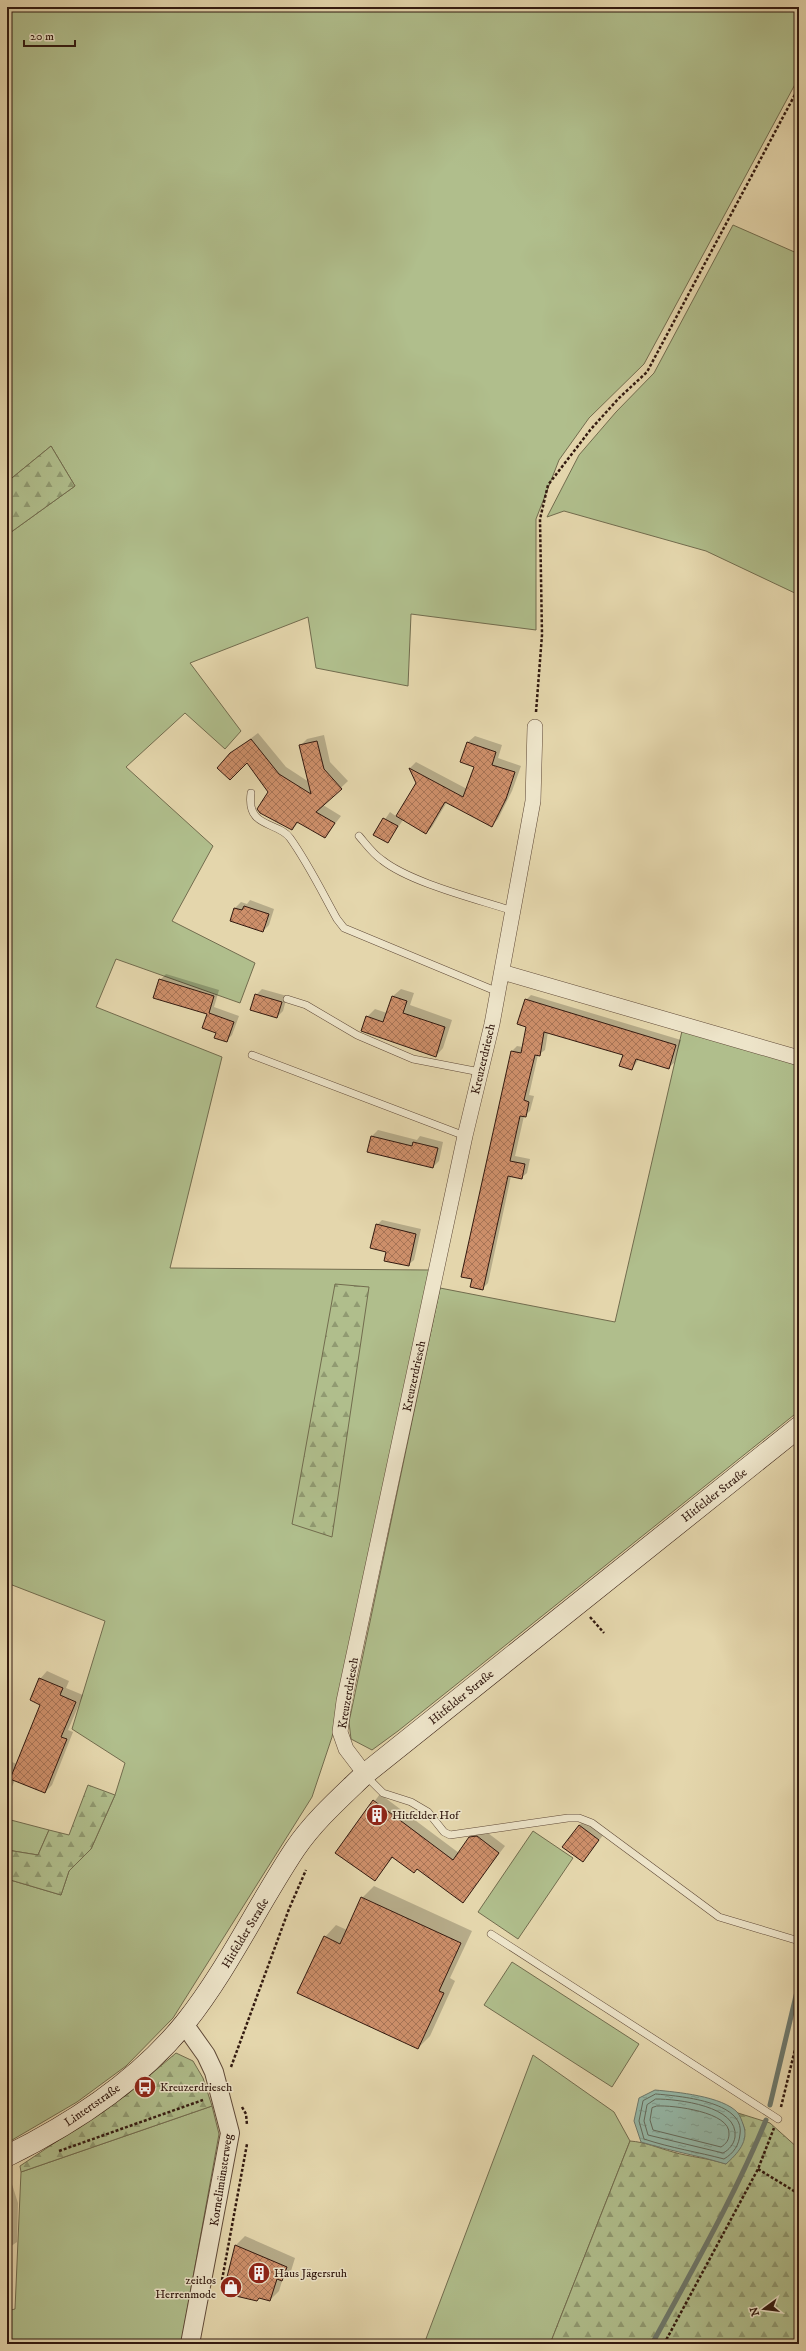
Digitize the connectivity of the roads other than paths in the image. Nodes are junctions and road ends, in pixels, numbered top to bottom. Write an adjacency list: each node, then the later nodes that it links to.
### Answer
1 (535, 727): 4 (street, Kreuzerdriesch)
2 (251, 793): 6 (lane)
3 (359, 836): 4 (lane)
4 (513, 911): 5 (street, Kreuzerdriesch)
5 (502, 972): 6 (street, Kreuzerdriesch); 9 (street)
6 (498, 992): 10 (street, Kreuzerdriesch)
7 (287, 999): 10 (lane)
8 (252, 1055): 11 (lane)
9 (799, 1058)
10 (480, 1072): 11 (street, Kreuzerdriesch)
11 (465, 1136): 13 (street, Kreuzerdriesch)
12 (799, 1427): 13 (main road, Hitfelder Straße)
13 (365, 1774): 15 (lane); 16 (main road, Hitfelder Straße)
14 (491, 1934): 17 (lane)
15 (799, 1941)
16 (184, 2024): 18 (main road, Lintertstraße); 19 (street, Kornelimünsterweg)
17 (778, 2119)
18 (7, 2156)
19 (190, 2344)

